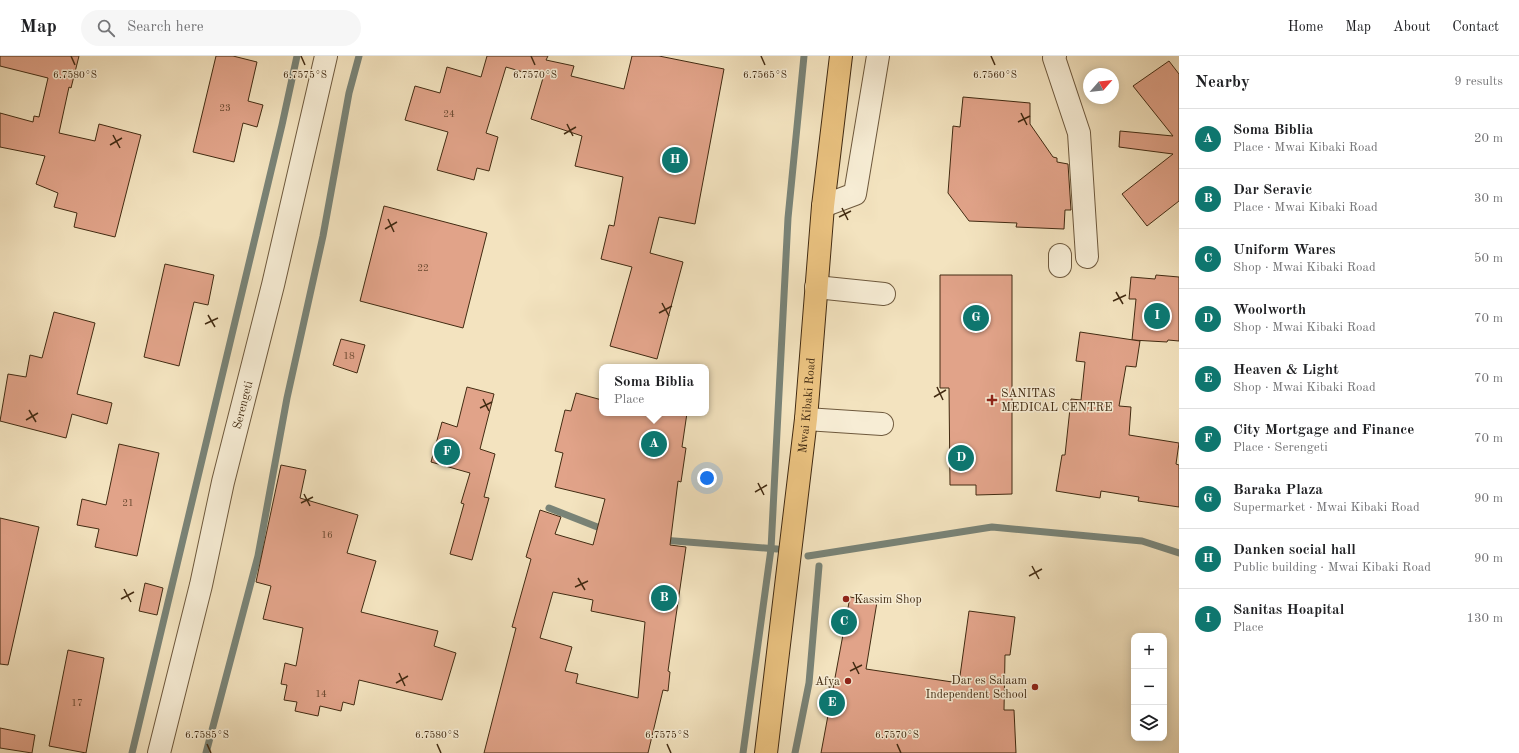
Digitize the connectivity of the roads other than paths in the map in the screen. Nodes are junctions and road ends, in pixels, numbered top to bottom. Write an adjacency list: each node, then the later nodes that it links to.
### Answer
1 (326, 56): 11 (street, Serengeti)
2 (841, 56): 5 (main road, Mwai Kibaki Road)
3 (878, 56): 5 (street)
4 (1055, 56): 6 (street)
5 (823, 206): 7 (main road, Mwai Kibaki Road)
6 (1087, 257)
7 (816, 287): 8 (street); 9 (main road, Mwai Kibaki Road)
8 (884, 294)
9 (806, 419): 10 (street); 12 (main road, Mwai Kibaki Road)
10 (882, 424)
11 (159, 753)
12 (766, 753)

